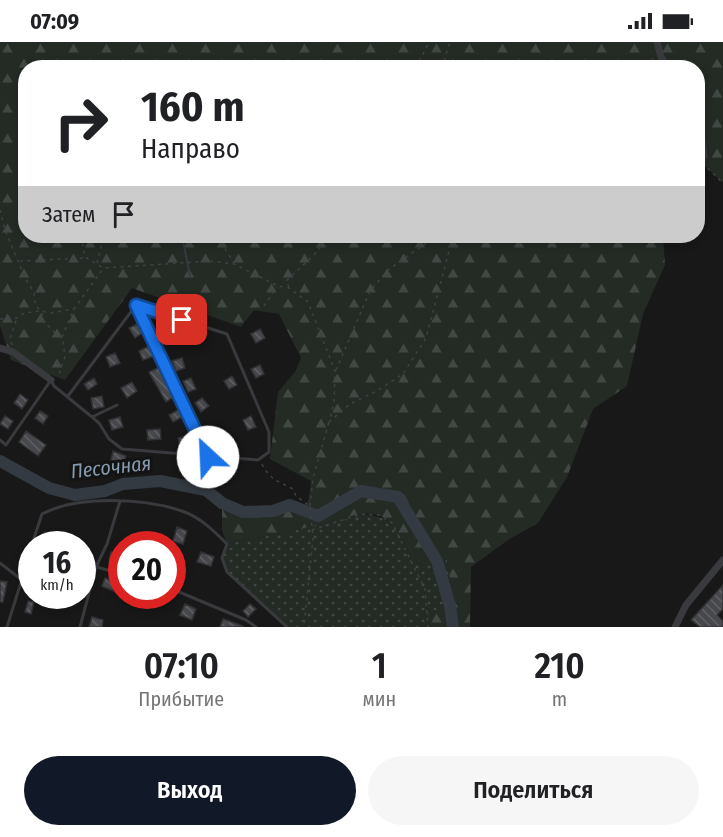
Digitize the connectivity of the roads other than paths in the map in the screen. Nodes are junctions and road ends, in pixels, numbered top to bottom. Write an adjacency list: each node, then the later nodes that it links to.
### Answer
1 (657, 42): 2 (street)
2 (663, 60)
3 (136, 305): 6 (lane); 10 (lane); 10 (lane)
4 (0, 348): 5 (street)
5 (53, 382): 6 (lane); 9 (lane)
6 (68, 396): 8 (lane)
7 (117, 405): 8 (lane)
8 (92, 417): 10 (lane)
9 (0, 441)
10 (208, 457)
11 (120, 501): 12 (lane); 15 (lane); 25 (lane)
12 (37, 531)
13 (723, 560): 21 (street)
14 (0, 563): 17 (lane)
15 (96, 567): 16 (lane)
16 (108, 570)
17 (18, 577)
18 (18, 593): 22 (lane)
19 (186, 595): 24 (lane)
20 (85, 609): 23 (lane)
21 (676, 624): 26 (lane)
22 (7, 627)
23 (80, 627)
24 (256, 627)
25 (287, 627)
26 (685, 627)

